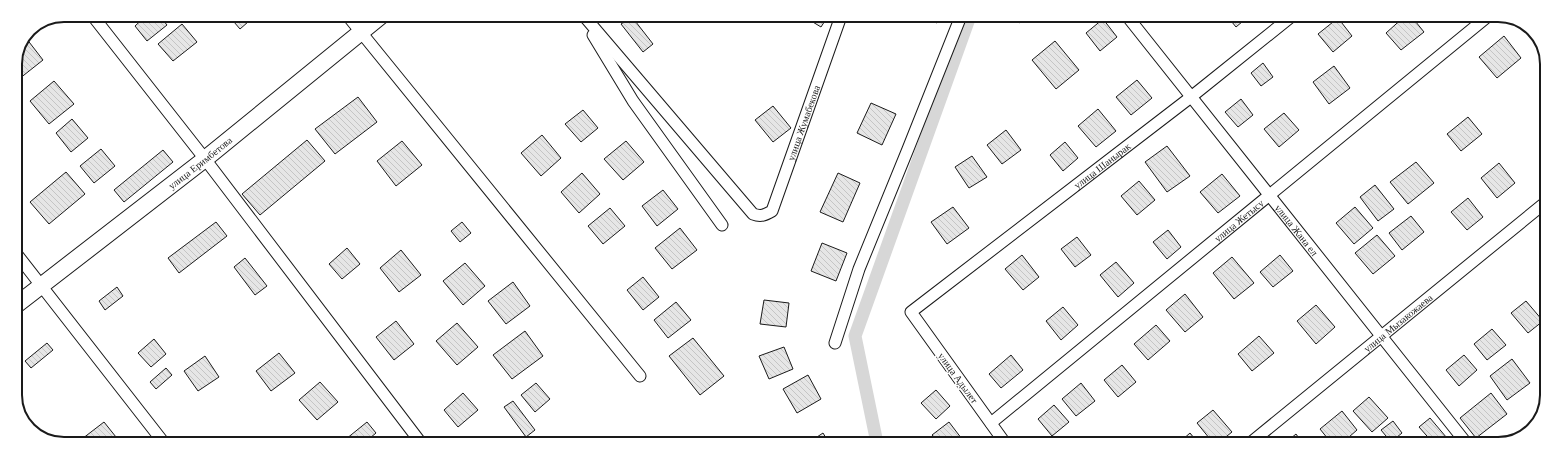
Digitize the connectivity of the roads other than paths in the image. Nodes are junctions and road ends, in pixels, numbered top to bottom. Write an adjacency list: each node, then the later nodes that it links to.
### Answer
1 (97, 22): 13 (street)
2 (353, 22): 11 (street)
3 (373, 22): 11 (main road, улица Еримбетова)
4 (587, 22): 16 (street)
5 (588, 22): 6 (street, улица Жумабекова)
6 (839, 22)
7 (959, 22): 22 (street)
8 (1132, 22): 12 (street, улица Жана ел)
9 (1285, 22): 12 (street, улица Шанырак)
10 (1481, 22): 14 (street, улица Жетысу)
11 (361, 32): 13 (main road, улица Еримбетова); 23 (street)
12 (1191, 98): 14 (street, улица Жана ел); 20 (street, улица Шанырак)
13 (205, 159): 18 (main road, улица Еримбетова); 26 (street)
14 (1269, 195): 21 (street, улица Жана ел); 24 (street, улица Жетысу)
15 (1540, 207): 21 (street, улица Мызакожаева)
16 (722, 225)
17 (22, 261): 18 (street)
18 (41, 285): 19 (main road, улица Еримбетова); 25 (street)
19 (22, 300)
20 (911, 312): 24 (street, улица Адылет)
21 (1381, 335): 28 (street, улица Мызакожаева); 29 (street, улица Жана ел)
22 (835, 343)
23 (640, 376)
24 (991, 423): 27 (street, улица Адылет)
25 (160, 437)
26 (416, 437)
27 (1000, 437)
28 (1257, 437)
29 (1461, 437)

